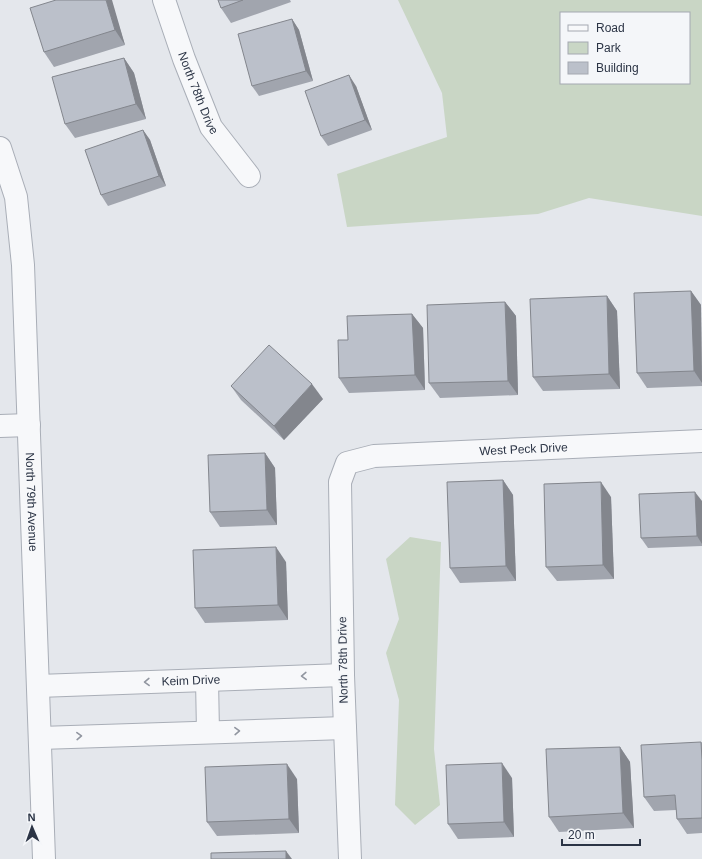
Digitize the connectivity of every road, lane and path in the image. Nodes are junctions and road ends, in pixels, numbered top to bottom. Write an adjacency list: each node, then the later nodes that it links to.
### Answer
1 (164, 0): 3 (street, North 78th Drive)
2 (0, 148): 4 (street, North 79th Avenue)
3 (249, 176)
4 (29, 425): 5 (street); 10 (street, North 79th Avenue)
5 (0, 426)
6 (702, 441): 7 (street, West Peck Drive)
7 (347, 463): 8 (street, North 78th Drive)
8 (343, 675): 9 (street, Keim Drive, one-way to 9); 11 (street, North 78th Drive)
9 (207, 680): 10 (street, Keim Drive, one-way to 10); 12 (street)
10 (38, 686): 13 (street, North 79th Avenue)
11 (345, 728): 12 (street, one-way to 11); 15 (street, North 78th Drive)
12 (208, 732): 13 (street, one-way to 12)
13 (40, 738): 14 (street, North 79th Avenue)
14 (44, 859)
15 (350, 859)

